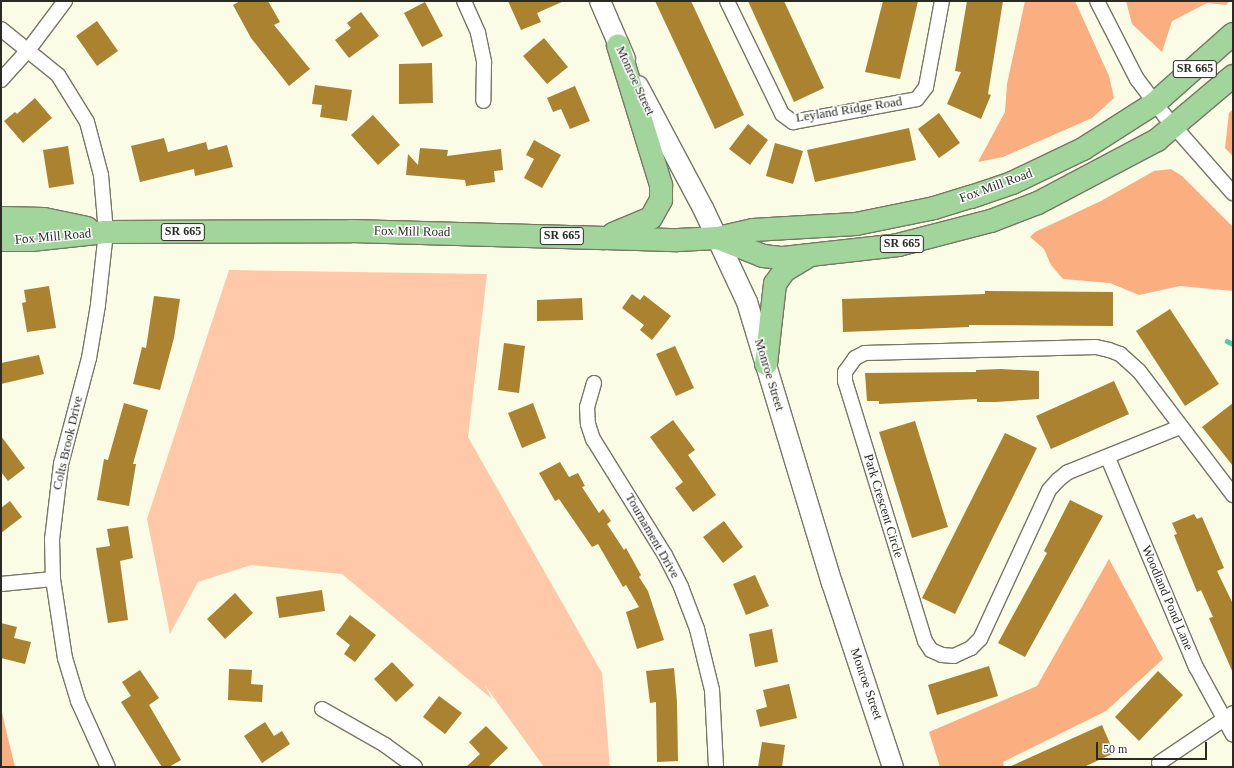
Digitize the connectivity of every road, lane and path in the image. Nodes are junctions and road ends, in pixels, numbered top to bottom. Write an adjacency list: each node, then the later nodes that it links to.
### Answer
1 (65, 1): 10 (street)
2 (464, 1): 13 (street)
3 (600, 1): 9 (main road, Monroe Street)
4 (727, 1): 5 (street, Leyland Ridge Road)
5 (942, 1)
6 (1097, 1): 14 (street)
7 (1, 29): 10 (street, Colts Brook Drive)
8 (1233, 34): 14 (main road, Fox Mill Road / SR 665)
9 (618, 45): 18 (main road); 19 (main road, Monroe Street)
10 (29, 49): 12 (street); 17 (street, Colts Brook Drive)
11 (1233, 76): 14 (main road, Fox Mill Road / SR 665)
12 (1, 80)
13 (484, 101)
14 (1165, 115): 15 (street); 19 (main road, Fox Mill Road / SR 665); 21 (main road, Fox Mill Road / SR 665)
15 (1233, 193)
16 (1, 218): 17 (main road, Fox Mill Road / SR 665)
17 (106, 232): 18 (main road, Fox Mill Road / SR 665); 20 (main road, Fox Mill Road / SR 665); 27 (street, Colts Brook Drive)
18 (602, 237): 19 (main road, Fox Mill Road / SR 665)
19 (718, 238): 21 (main road, Fox Mill Road / SR 665); 22 (main road, Monroe Street)
20 (1, 240)
21 (811, 255): 22 (main road)
22 (766, 364): 36 (main road, Monroe Street)
23 (594, 383): 35 (street, Tournament Drive)
24 (1180, 427): 25 (street, Park Crescent Circle); 25 (street, Park Crescent Circle); 26 (street, Park Crescent Circle)
25 (1108, 458): 30 (street, Woodland Pond Lane)
26 (1233, 496)
27 (53, 579): 28 (street); 33 (street, Colts Brook Drive)
28 (1, 584)
29 (322, 709): 34 (street)
30 (1228, 717): 31 (street, Woodland Pond Lane); 32 (street)
31 (1233, 735)
32 (1156, 766)
33 (108, 767)
34 (415, 767)
35 (716, 767)
36 (893, 767)

